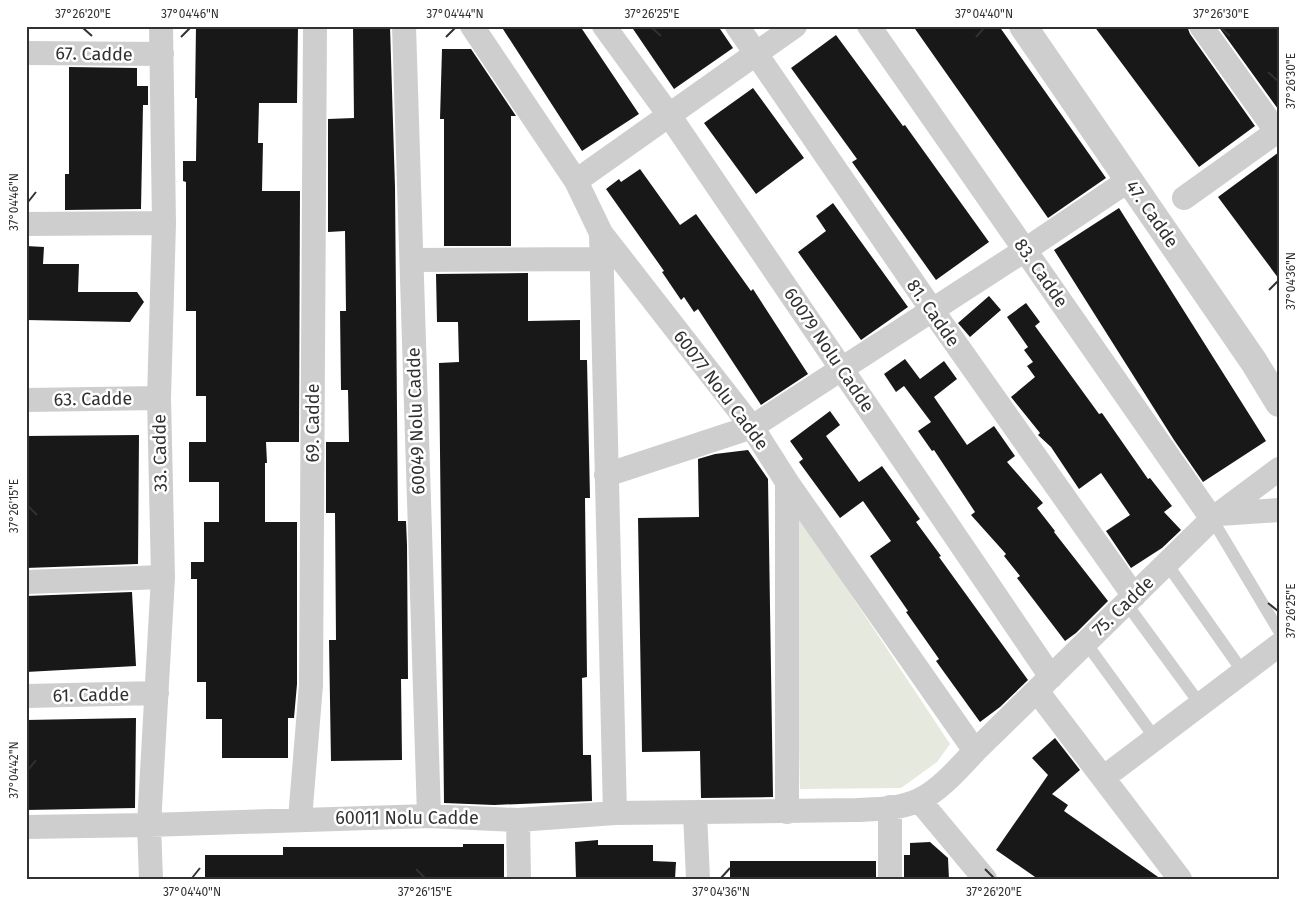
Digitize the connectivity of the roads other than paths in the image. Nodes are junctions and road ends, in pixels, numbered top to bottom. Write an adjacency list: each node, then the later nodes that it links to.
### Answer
1 (161, 26): 13 (street, 33. Cadde)
2 (315, 26): 59 (street, 69. Cadde)
3 (404, 26): 24 (street, 60049 Nolu Cadde)
4 (472, 26): 17 (street, 60077 Nolu Cadde)
5 (604, 26): 14 (street, 60079 Nolu Cadde)
6 (737, 26): 12 (street, 81. Cadde)
7 (794, 26): 12 (street)
8 (870, 26): 22 (street, 83. Cadde)
9 (1023, 26): 16 (street, 47. Cadde)
10 (1201, 26): 15 (street)
11 (26, 53): 13 (street, 67. Cadde)
12 (756, 53): 14 (street); 25 (street, 81. Cadde)
13 (162, 54): 19 (street, 33. Cadde)
14 (669, 115): 17 (street); 27 (street, 60079 Nolu Cadde)
15 (1278, 132): 18 (street)
16 (1129, 180): 22 (street); 26 (street, 47. Cadde)
17 (576, 181): 21 (street, 60077 Nolu Cadde)
18 (1184, 198)
19 (164, 223): 20 (street); 29 (street, 33. Cadde)
20 (26, 224)
21 (601, 233): 23 (street); 32 (street, 60077 Nolu Cadde)
22 (1025, 250): 25 (street); 37 (street, 83. Cadde)
23 (601, 259): 24 (street); 34 (street)
24 (412, 260): 58 (street, 60049 Nolu Cadde)
25 (932, 310): 27 (street); 41 (street, 81. Cadde)
26 (1254, 362): 28 (street); 31 (street, 47. Cadde)
27 (841, 368): 32 (street); 46 (street, 60079 Nolu Cadde)
28 (1279, 374)
29 (159, 398): 30 (street, 63. Cadde); 39 (street, 33. Cadde)
30 (26, 400)
31 (1279, 403)
32 (752, 427): 34 (street); 35 (street, 60077 Nolu Cadde)
33 (1279, 469): 37 (street, 75. Cadde)
34 (606, 474): 56 (street)
35 (787, 482): 51 (street, 60077 Nolu Cadde); 55 (street)
36 (1279, 510): 37 (street)
37 (1215, 517): 38 (street, 75. Cadde); 42 (lane)
38 (1167, 564): 41 (street, 75. Cadde); 45 (lane)
39 (163, 577): 40 (street); 47 (street, 33. Cadde)
40 (26, 582)
41 (1130, 600): 43 (street, 75. Cadde); 49 (lane)
42 (1279, 631)
43 (1086, 643): 46 (street, 75. Cadde); 50 (lane)
44 (1279, 645): 45 (street)
45 (1243, 672): 49 (street)
46 (1044, 684): 51 (street, 75. Cadde); 52 (street, 60079 Nolu Cadde)
47 (157, 693): 48 (street, 61. Cadde); 61 (street, 33. Cadde)
48 (26, 696)
49 (1200, 704): 50 (street)
50 (1154, 738): 52 (street)
51 (975, 751): 53 (street, 75. Cadde)
52 (1103, 778): 68 (street, 60079 Nolu Cadde)
53 (919, 800): 54 (street, 60011 Nolu Cadde); 67 (street)
54 (890, 807): 55 (street, 60011 Nolu Cadde); 66 (street)
55 (787, 812): 57 (street, 60011 Nolu Cadde)
56 (615, 813): 57 (street, 60011 Nolu Cadde); 60 (street, 60011 Nolu Cadde)
57 (696, 813): 65 (street)
58 (429, 816): 59 (street, 60011 Nolu Cadde); 60 (street, 60011 Nolu Cadde)
59 (300, 819): 61 (street, 60011 Nolu Cadde)
60 (518, 820): 64 (street)
61 (149, 825): 62 (street, 60011 Nolu Cadde); 63 (street, 33. Cadde)
62 (26, 827)
63 (151, 879)
64 (519, 879)
65 (698, 879)
66 (890, 879)
67 (985, 879)
68 (1180, 879)

